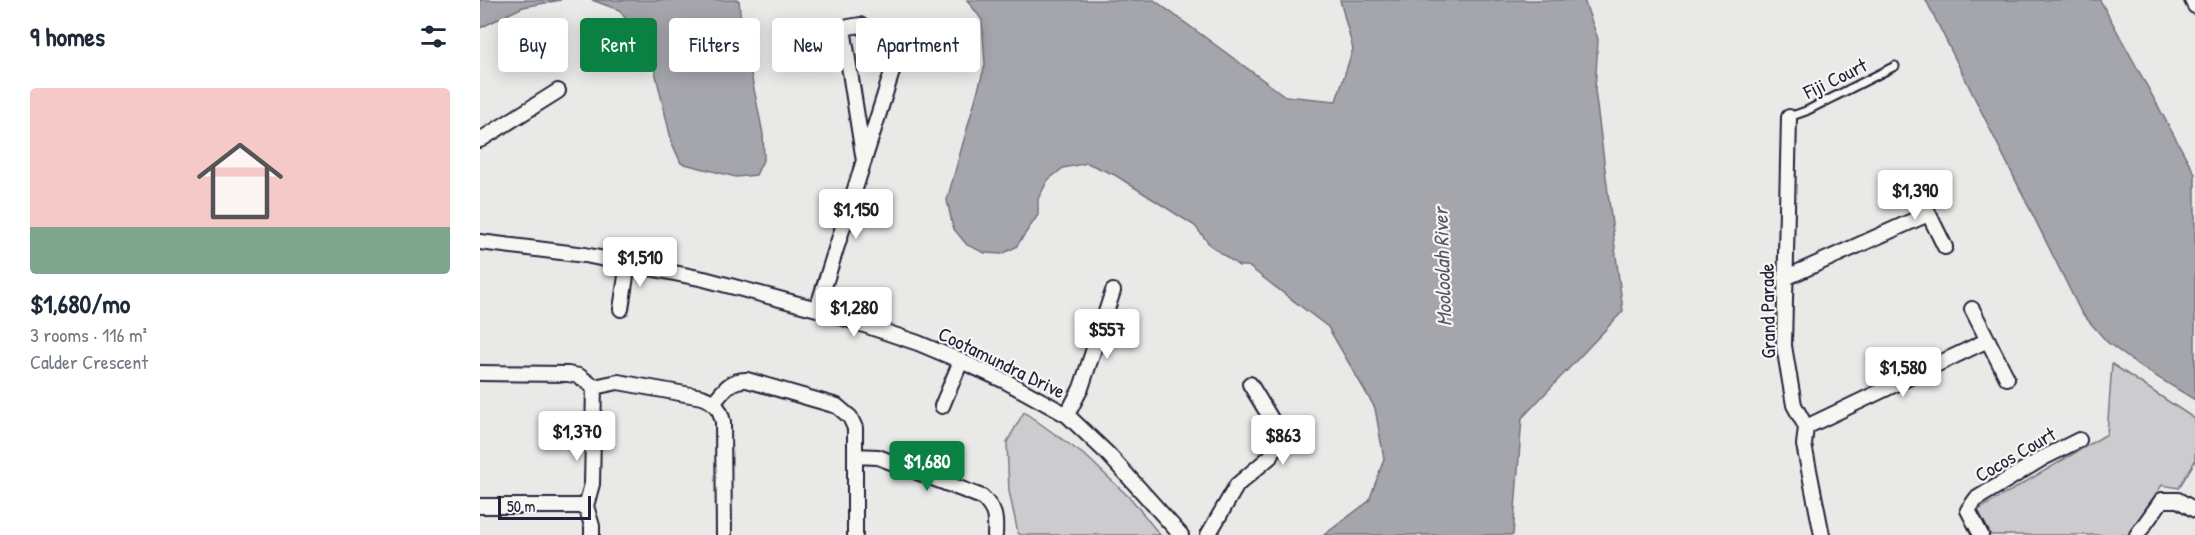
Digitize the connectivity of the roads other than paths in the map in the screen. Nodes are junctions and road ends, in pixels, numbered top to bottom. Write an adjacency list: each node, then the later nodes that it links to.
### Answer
1 (2192, 0): 2 (street)
2 (2195, 6)
3 (1895, 66): 5 (lane, Fiji Court)
4 (558, 91): 6 (street)
5 (1789, 117): 13 (street, Grand Parade)
6 (480, 140)
7 (864, 161): 7 (street); 16 (street)
8 (1913, 182): 9 (street)
9 (1928, 214): 11 (street); 13 (street)
10 (480, 242): 12 (street, Cootamundra Drive)
11 (1945, 247)
12 (628, 263): 15 (street); 16 (street, Cootamundra Drive)
13 (1785, 278): 27 (street, Grand Parade)
14 (1113, 291): 26 (street)
15 (621, 309)
16 (818, 309): 19 (street, Cootamundra Drive)
17 (1972, 309): 18 (street)
18 (1988, 340): 21 (street); 27 (street)
19 (961, 361): 25 (street); 26 (street, Cootamundra Drive)
20 (480, 373): 23 (street)
21 (2007, 378)
22 (1250, 384): 38 (street)
23 (594, 387): 24 (street); 31 (street)
24 (714, 402): 29 (street); 34 (street)
25 (942, 406)
26 (1067, 415): 37 (street, Cootamundra Drive)
27 (1806, 427): 39 (street, Grand Parade)
28 (2079, 440): 40 (street, Cocos Court)
29 (855, 456): 35 (street); 36 (street)
30 (480, 506): 31 (street)
31 (586, 506): 33 (street)
32 (2195, 510): 41 (street)
33 (592, 535)
34 (724, 535)
35 (855, 535)
36 (995, 535)
37 (1181, 535)
38 (1209, 535)
39 (1822, 535)
40 (1981, 535)
41 (2137, 535)

